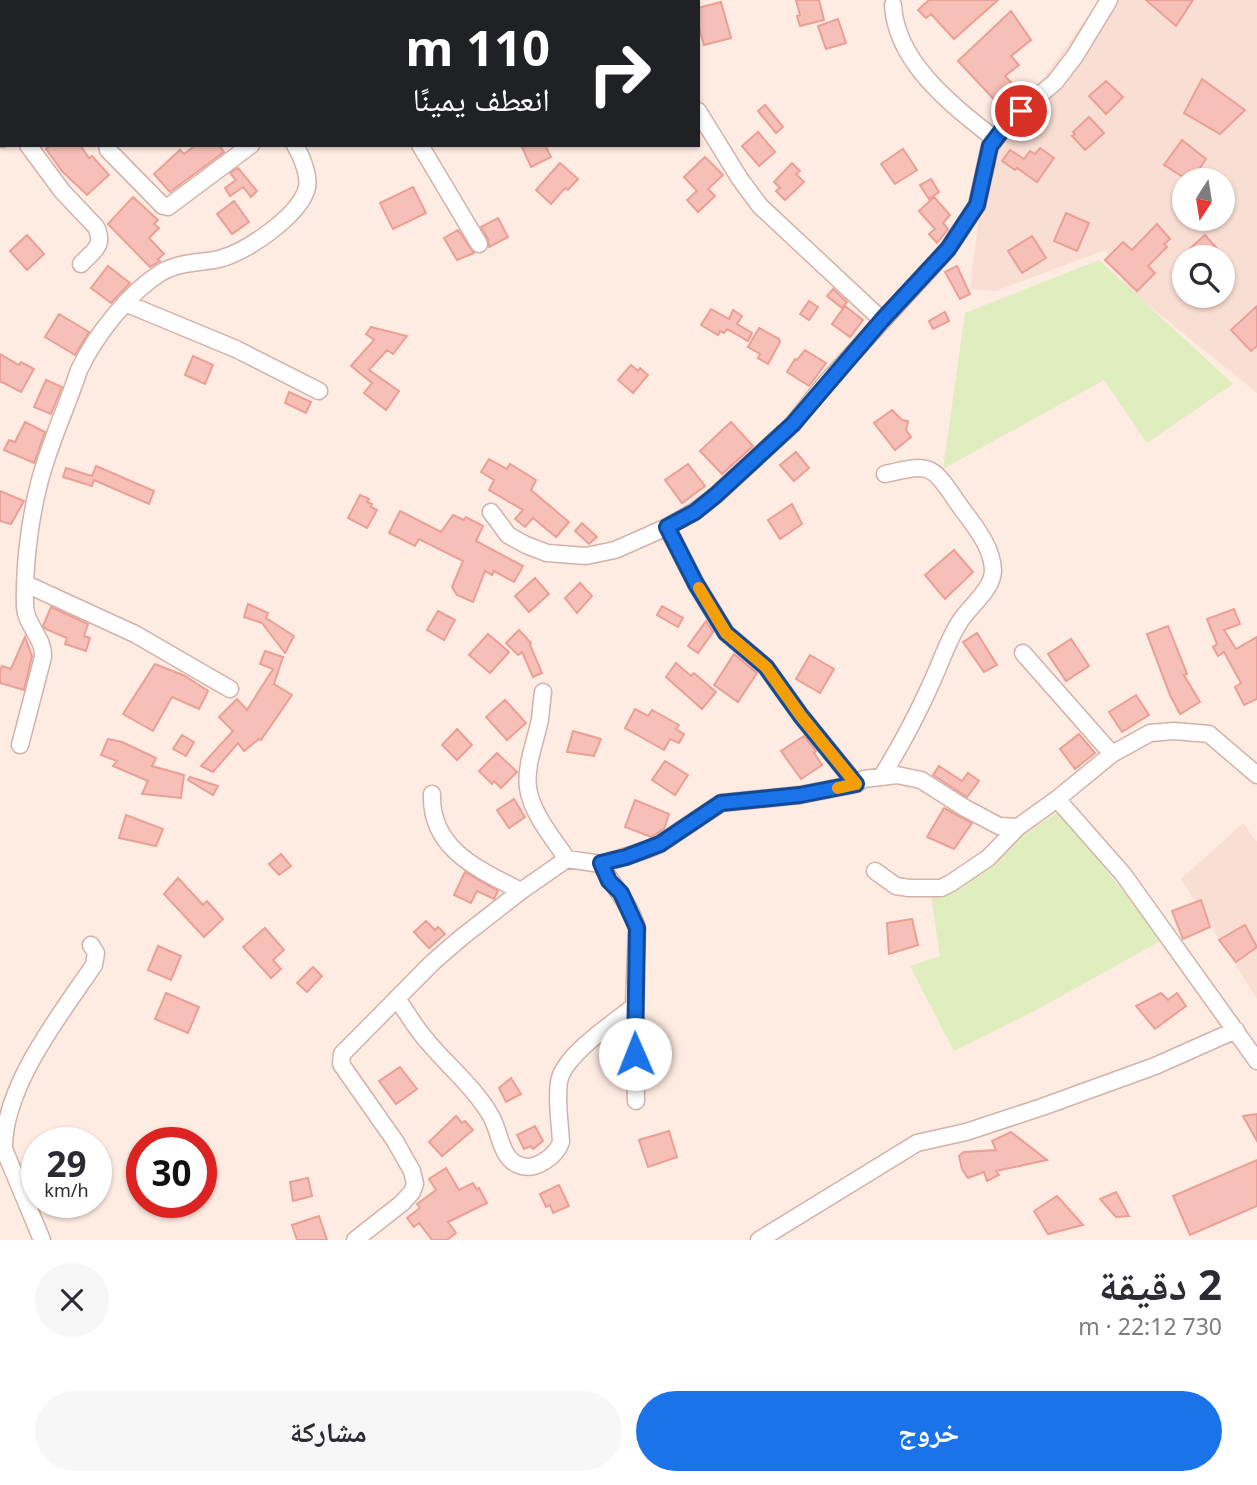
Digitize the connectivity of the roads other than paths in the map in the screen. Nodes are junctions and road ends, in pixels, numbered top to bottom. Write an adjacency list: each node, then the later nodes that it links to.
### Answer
1 (1109, 0): 4 (street)
2 (893, 5): 4 (street)
3 (700, 114): 13 (street)
4 (995, 139): 13 (street)
5 (29, 147): 11 (street)
6 (107, 147): 7 (street)
7 (248, 147)
8 (296, 147): 12 (street)
9 (421, 147): 10 (street)
10 (479, 244)
11 (81, 264)
12 (125, 303): 14 (street); 18 (street)
13 (882, 320): 17 (street)
14 (319, 391)
15 (885, 474): 25 (street)
16 (491, 512): 17 (street)
17 (667, 527): 26 (street)
18 (26, 584): 20 (street); 22 (street)
19 (1023, 653): 23 (street)
20 (230, 689)
21 (542, 692): 30 (street)
22 (20, 745)
23 (1112, 754): 24 (street); 28 (street)
24 (1257, 775)
25 (882, 776): 26 (street); 29 (street)
26 (856, 784): 31 (street)
27 (432, 794): 33 (street)
28 (1057, 799): 29 (street); 37 (street)
29 (1018, 827): 32 (street)
30 (567, 859): 31 (street); 33 (street)
31 (601, 863): 36 (street)
32 (875, 871)
33 (521, 891): 35 (street)
34 (91, 945): 40 (street)
35 (397, 998): 36 (street); 41 (street)
36 (634, 1006): 39 (street)
37 (1236, 1030): 38 (street); 42 (street)
38 (1257, 1061)
39 (636, 1101)
40 (42, 1240)
41 (355, 1240)
42 (759, 1240)

